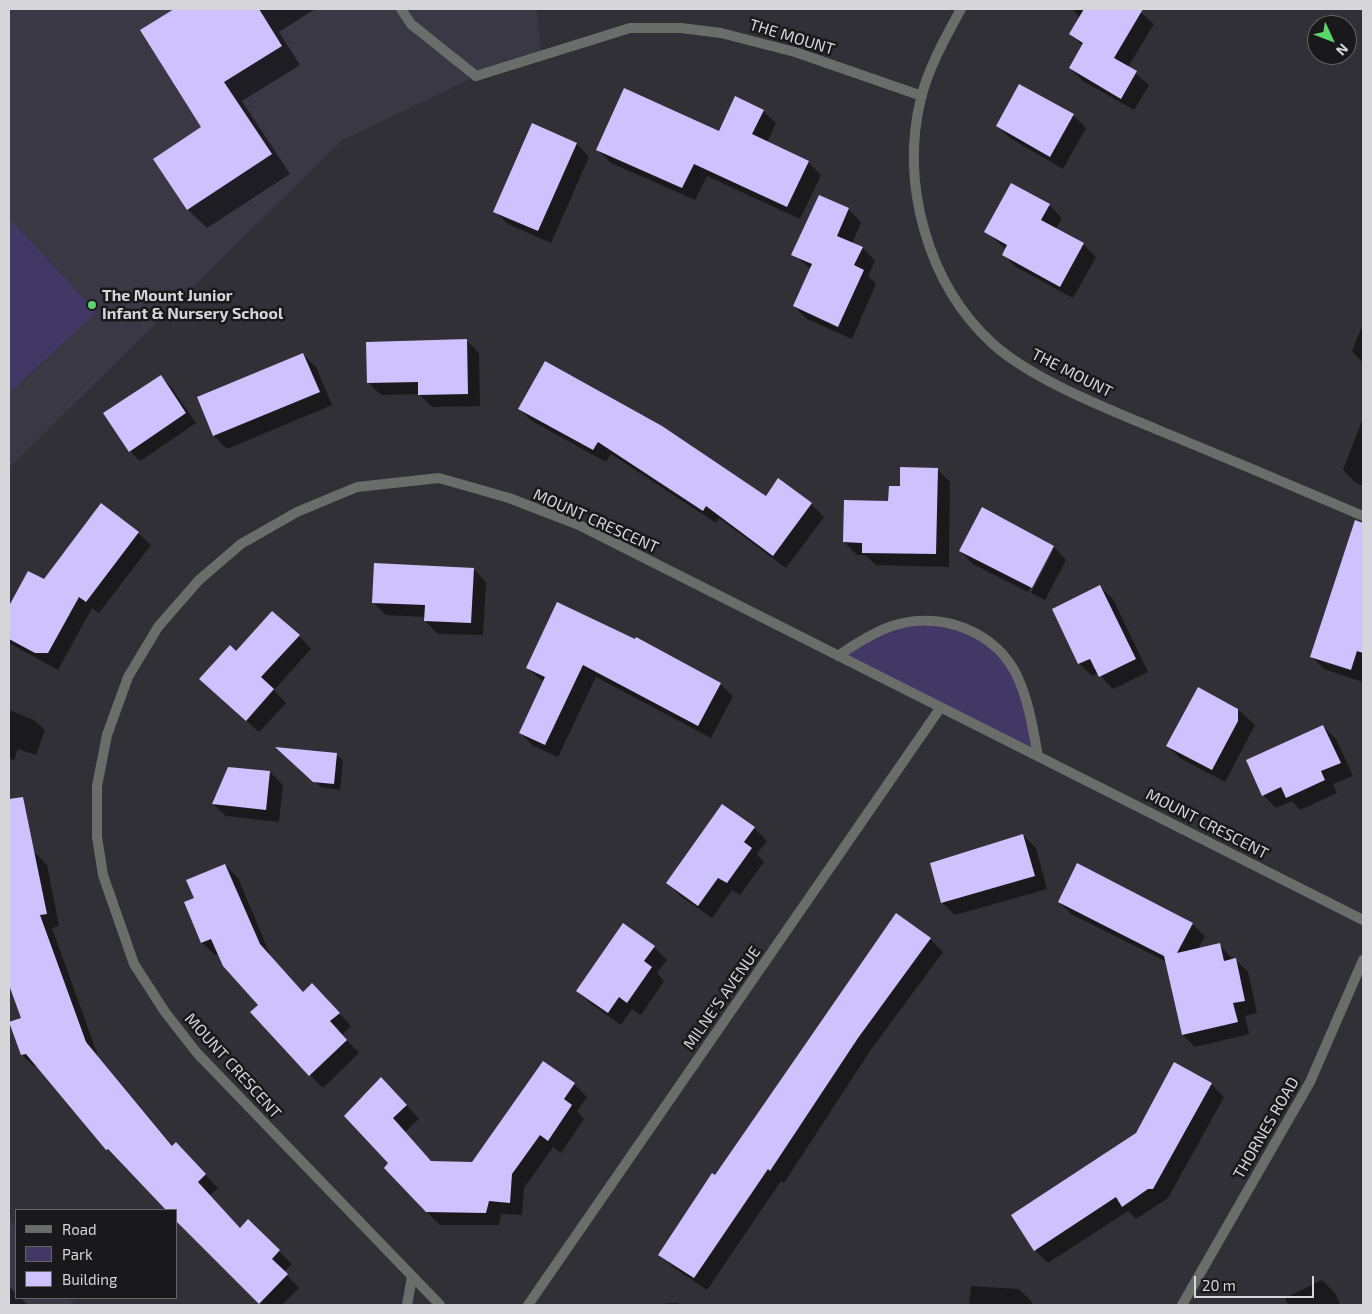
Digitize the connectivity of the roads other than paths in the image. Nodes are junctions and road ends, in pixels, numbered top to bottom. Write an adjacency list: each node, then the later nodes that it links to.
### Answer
1 (401, 9): 3 (street, THE MOUNT)
2 (961, 9): 3 (street, THE MOUNT)
3 (922, 96): 4 (street, THE MOUNT)
4 (1363, 516)
5 (838, 656): 6 (street, MOUNT CRESCENT); 7 (street); 10 (street, MOUNT CRESCENT)
6 (941, 707): 7 (street, MOUNT CRESCENT); 13 (street, MILNE'S AVENUE)
7 (1038, 756): 8 (street, MOUNT CRESCENT)
8 (1363, 920)
9 (1363, 960): 14 (street, THORNES ROAD)
10 (412, 1277): 11 (street); 12 (street, MOUNT CRESCENT)
11 (407, 1305)
12 (440, 1305)
13 (528, 1305)
14 (1183, 1305)

